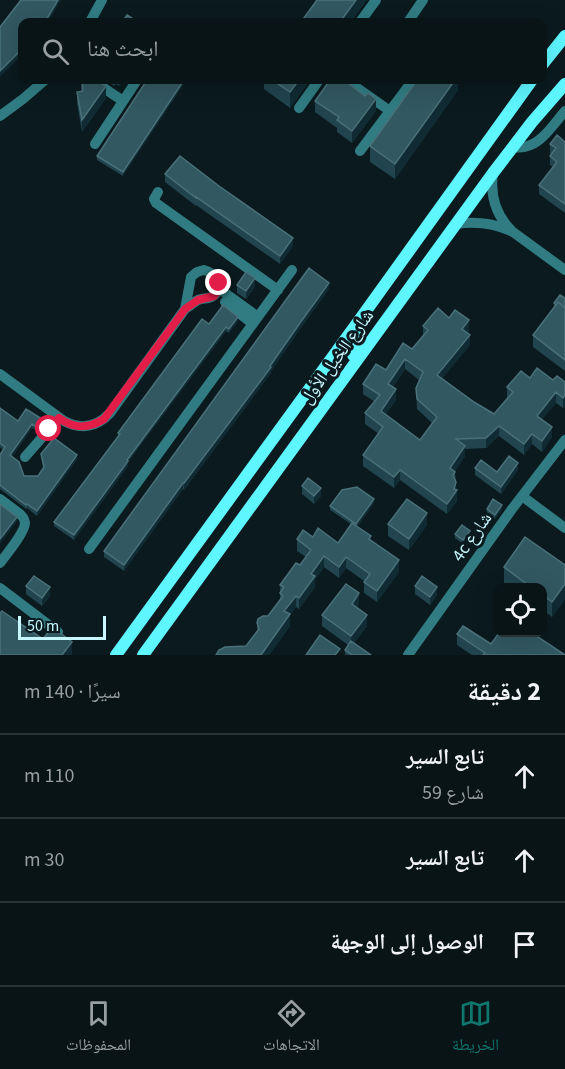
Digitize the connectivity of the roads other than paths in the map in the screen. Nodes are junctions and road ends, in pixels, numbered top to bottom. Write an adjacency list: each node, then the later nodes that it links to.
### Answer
1 (102, 0): 4 (street)
2 (376, 0): 5 (street)
3 (423, 0): 6 (street)
4 (92, 18)
5 (363, 18)
6 (411, 18)
7 (565, 36): 8 (main road)
8 (547, 60)
9 (40, 84): 21 (street)
10 (99, 84): 17 (street)
11 (134, 84): 17 (street)
12 (316, 84): 18 (street)
13 (352, 84): 19 (street)
14 (406, 84): 19 (street)
15 (529, 84): 36 (main road, شارع الخيل الأول)
16 (565, 84): 23 (main road, شارع الخيل الأول)
17 (123, 101): 22 (street)
18 (298, 108)
19 (390, 111): 24 (street)
20 (565, 111): 23 (street)
21 (0, 116)
22 (95, 144)
23 (514, 147): 25 (main road, شارع الخيل الأول)
24 (360, 151)
25 (494, 173): 27 (main road, شارع الخيل الأول); 28 (street)
26 (158, 192): 32 (street)
27 (456, 224): 28 (street); 38 (main road, شارع الخيل الأول)
28 (513, 232): 29 (street)
29 (564, 267)
30 (292, 270): 32 (street)
31 (219, 283): 33 (street); 34 (street); 35 (street)
32 (278, 290): 35 (street)
33 (214, 296): 34 (street); 35 (street)
34 (185, 309): 39 (street)
35 (256, 320): 45 (street)
36 (352, 331): 38 (main road); 49 (main road, شارع الخيل الأول)
37 (0, 374): 39 (street)
38 (318, 415): 50 (main road, شارع الخيل الأول)
39 (59, 418): 41 (street)
40 (565, 440): 42 (street, 4c شارع)
41 (25, 457)
42 (522, 496): 44 (street); 51 (street, 4c شارع)
43 (0, 499): 46 (street)
44 (565, 528)
45 (89, 549)
46 (0, 563)
47 (1, 585): 48 (street)
48 (58, 632)
49 (116, 655)
50 (143, 655)
51 (408, 655)

